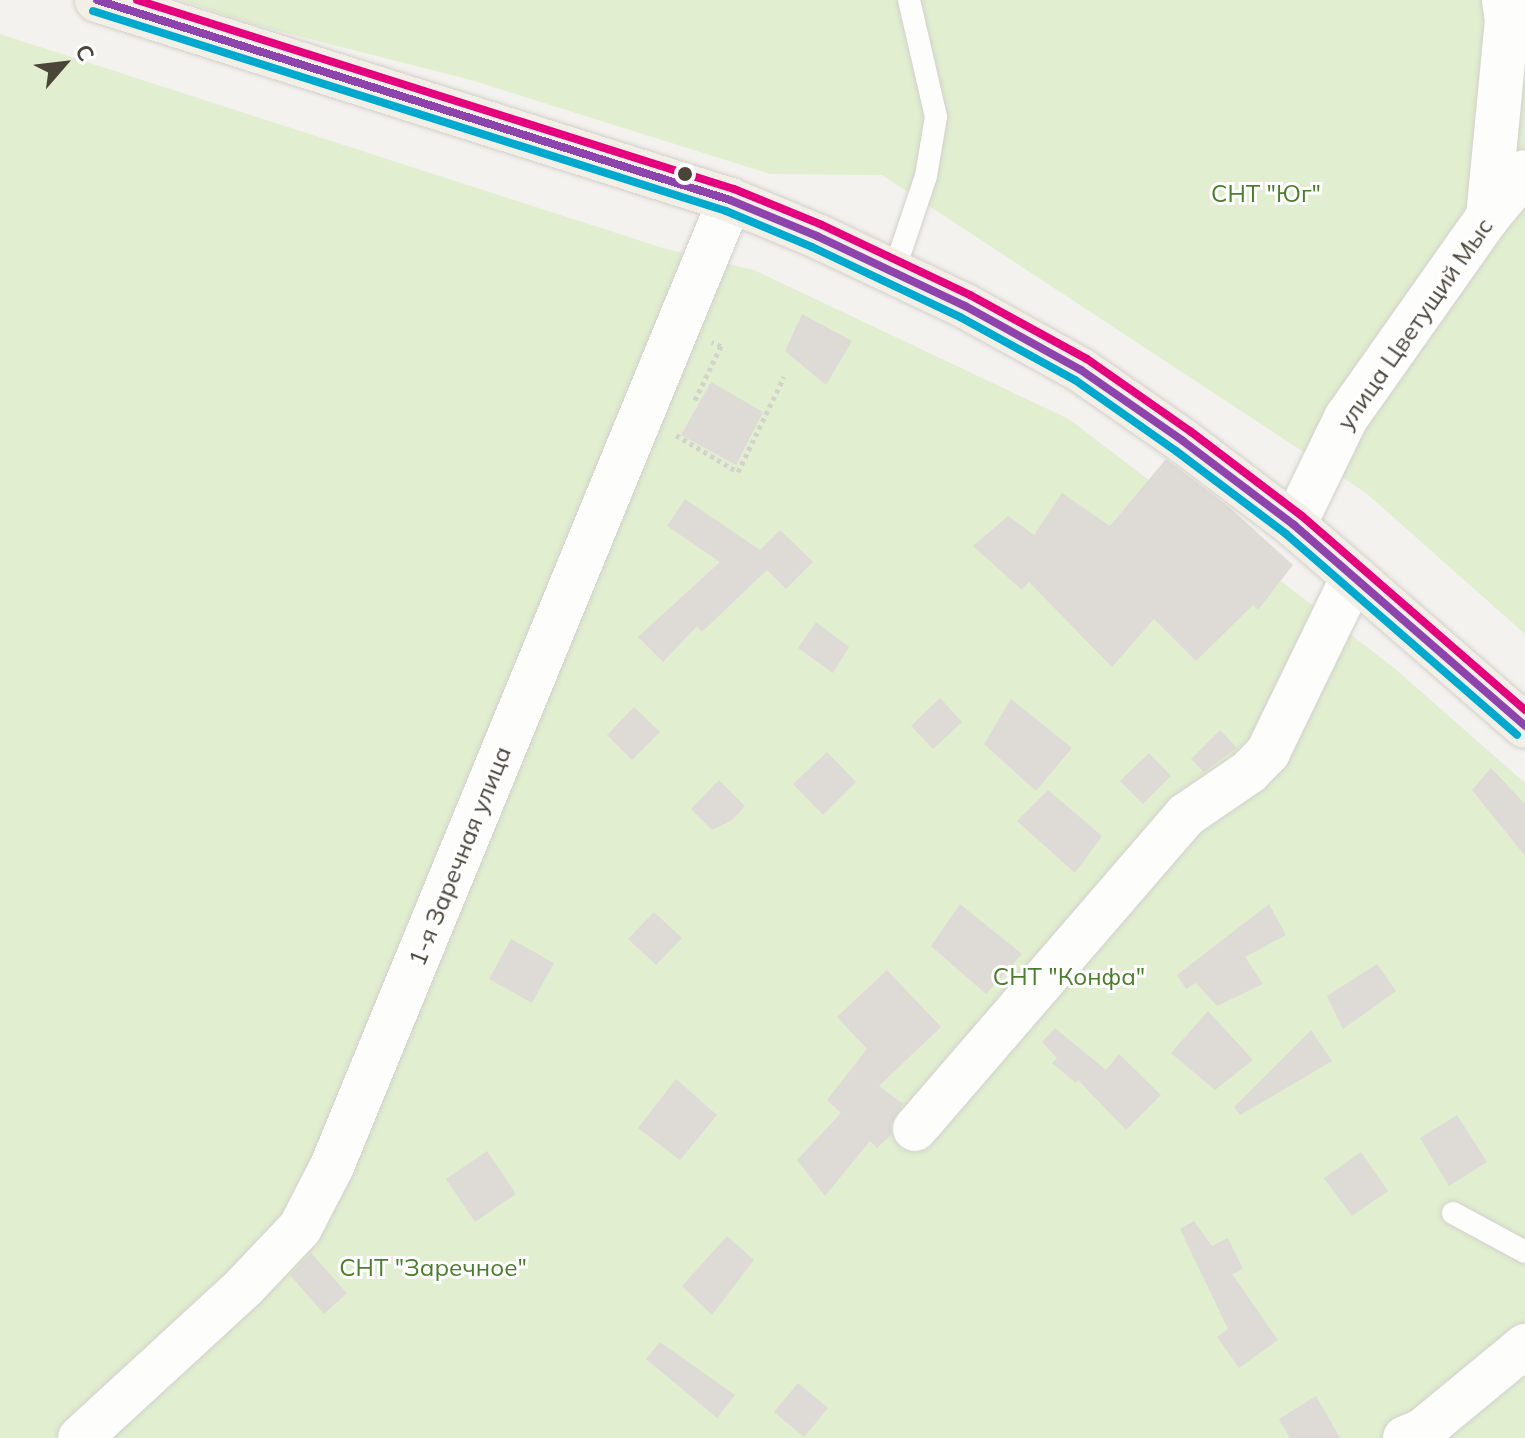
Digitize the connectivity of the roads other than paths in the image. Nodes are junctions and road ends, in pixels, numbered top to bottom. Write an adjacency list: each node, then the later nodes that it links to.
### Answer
1 (97, 0): 5 (main road)
2 (909, 0): 7 (lane)
3 (1504, 0): 6 (street)
4 (1525, 172): 6 (street, улица Цветущий Мыс)
5 (730, 200): 7 (main road); 15 (street, 1-я Заречная улица)
6 (1488, 217): 8 (street, улица Цветущий Мыс)
7 (894, 271): 8 (main road)
8 (1294, 525): 9 (main road)
9 (1353, 577): 10 (main road); 11 (street)
10 (1525, 726)
11 (915, 1129)
12 (1453, 1213): 13 (lane)
13 (1525, 1252)
14 (1525, 1346): 16 (street)
15 (80, 1438)
16 (1405, 1438)

